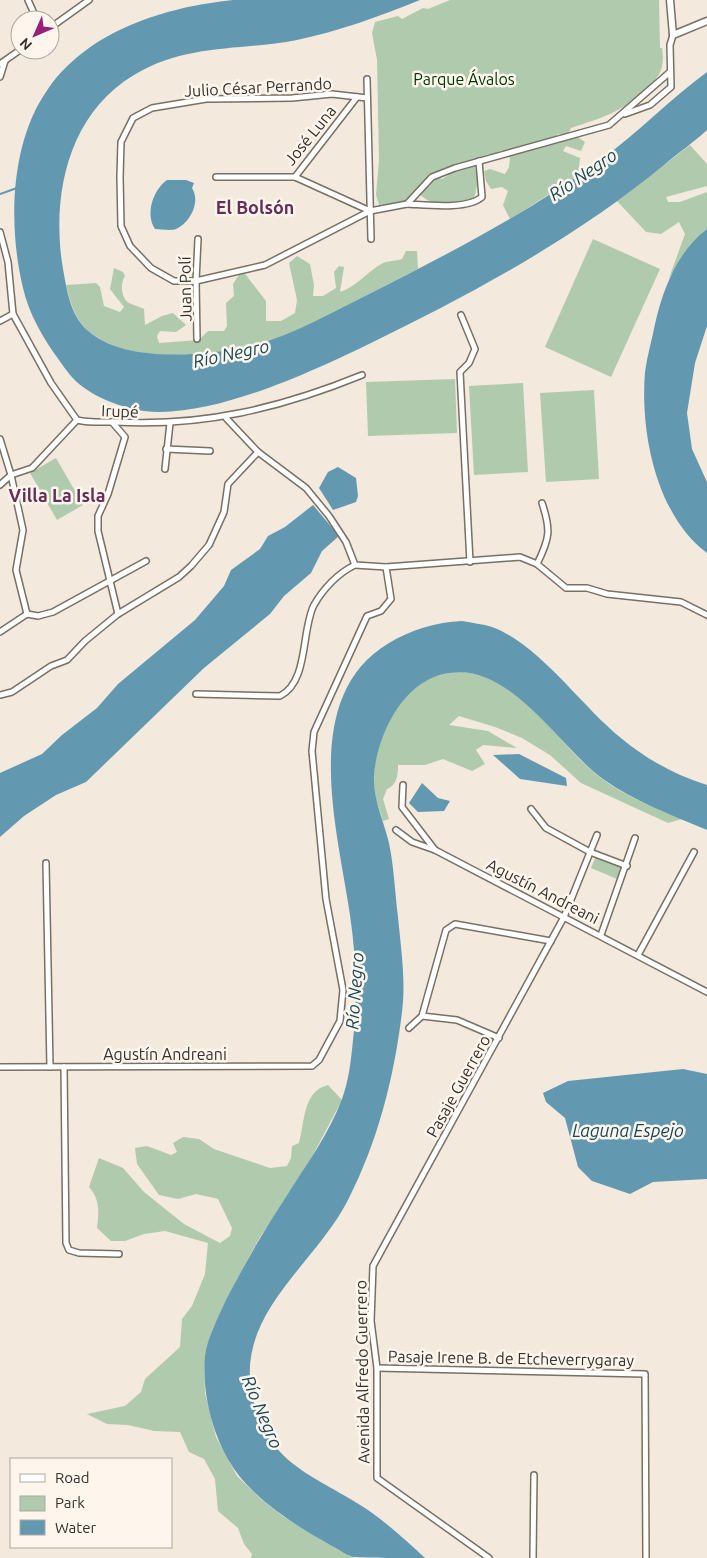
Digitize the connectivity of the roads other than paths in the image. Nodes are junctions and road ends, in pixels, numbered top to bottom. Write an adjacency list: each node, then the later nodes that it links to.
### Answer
1 (89, 0): 3 (street)
2 (670, 0): 5 (street)
3 (60, 21)
4 (707, 21): 5 (street)
5 (673, 34): 7 (street)
6 (2, 62): 8 (street)
7 (670, 72): 12 (street); 12 (street)
8 (0, 77)
9 (367, 80): 11 (street)
10 (357, 97): 11 (street, Julio César Perrando); 15 (street, José Luna); 21 (street, Julio César Perrando)
11 (367, 98): 17 (street)
12 (622, 115): 13 (street)
13 (480, 161): 16 (street); 16 (street, Julio César Perrando)
14 (216, 177): 15 (street, José Luna)
15 (295, 177): 17 (street)
16 (407, 204): 17 (street, Julio César Perrando)
17 (370, 211): 20 (street); 21 (street, Julio César Perrando)
18 (0, 232): 22 (street, Irupé)
19 (198, 239): 21 (street, Juan Polí)
20 (371, 239)
21 (196, 281): 25 (street, Juan Polí)
22 (12, 314): 24 (street); 28 (street, Irupé)
23 (461, 315): 40 (street)
24 (0, 321)
25 (197, 339)
26 (362, 374): 27 (street, Irupé)
27 (226, 418): 30 (street, Irupé); 34 (street)
28 (77, 420): 29 (street, Irupé); 36 (street)
29 (112, 422): 30 (street, Irupé); 44 (street)
30 (170, 422): 32 (street)
31 (0, 439): 36 (street)
32 (166, 449): 33 (street); 35 (street)
33 (210, 451)
34 (258, 452): 42 (street); 46 (street)
35 (164, 469)
36 (11, 475): 37 (street); 45 (street)
37 (0, 485)
38 (542, 503): 41 (street)
39 (146, 561): 44 (street)
40 (470, 562): 41 (street); 43 (street)
41 (538, 564): 47 (street)
42 (354, 565): 43 (street); 49 (street)
43 (386, 567): 71 (street, Agustín Andreani)
44 (110, 580): 45 (street); 46 (street)
45 (27, 614): 48 (street)
46 (118, 614): 50 (street)
47 (707, 615)
48 (0, 632)
49 (196, 694)
50 (0, 695)
51 (403, 785): 56 (street, Agustín Andreani)
52 (531, 809): 57 (street)
53 (396, 830): 56 (street)
54 (597, 835): 57 (street, Pasaje Guerrero)
55 (635, 838): 60 (street)
56 (435, 850): 61 (street, Agustín Andreani)
57 (590, 852): 60 (street); 61 (street, Pasaje Guerrero)
58 (694, 852): 64 (street)
59 (46, 863): 70 (street)
60 (627, 866): 62 (street)
61 (564, 917): 62 (street, Agustín Andreani); 63 (street, Pasaje Guerrero)
62 (601, 935): 64 (street, Agustín Andreani)
63 (552, 941): 66 (street); 68 (street, Pasaje Guerrero)
64 (638, 955): 65 (street, Agustín Andreani)
65 (707, 992)
66 (422, 1016): 67 (street); 68 (street)
67 (409, 1028)
68 (499, 1038): 73 (street, Pasaje Guerrero)
69 (0, 1067): 70 (street, Agustín Andreani)
70 (50, 1067): 71 (street, Agustín Andreani)
71 (64, 1067): 72 (street)
72 (119, 1254)
73 (373, 1266): 74 (street, Avenida Alfredo Guerrero)
74 (377, 1368): 76 (street, Avenida Alfredo Guerrero); 78 (street, Pasaje Irene B. de Etcheverrygaray)
75 (534, 1475): 77 (street)
76 (489, 1558)
77 (533, 1558)
78 (646, 1558)

